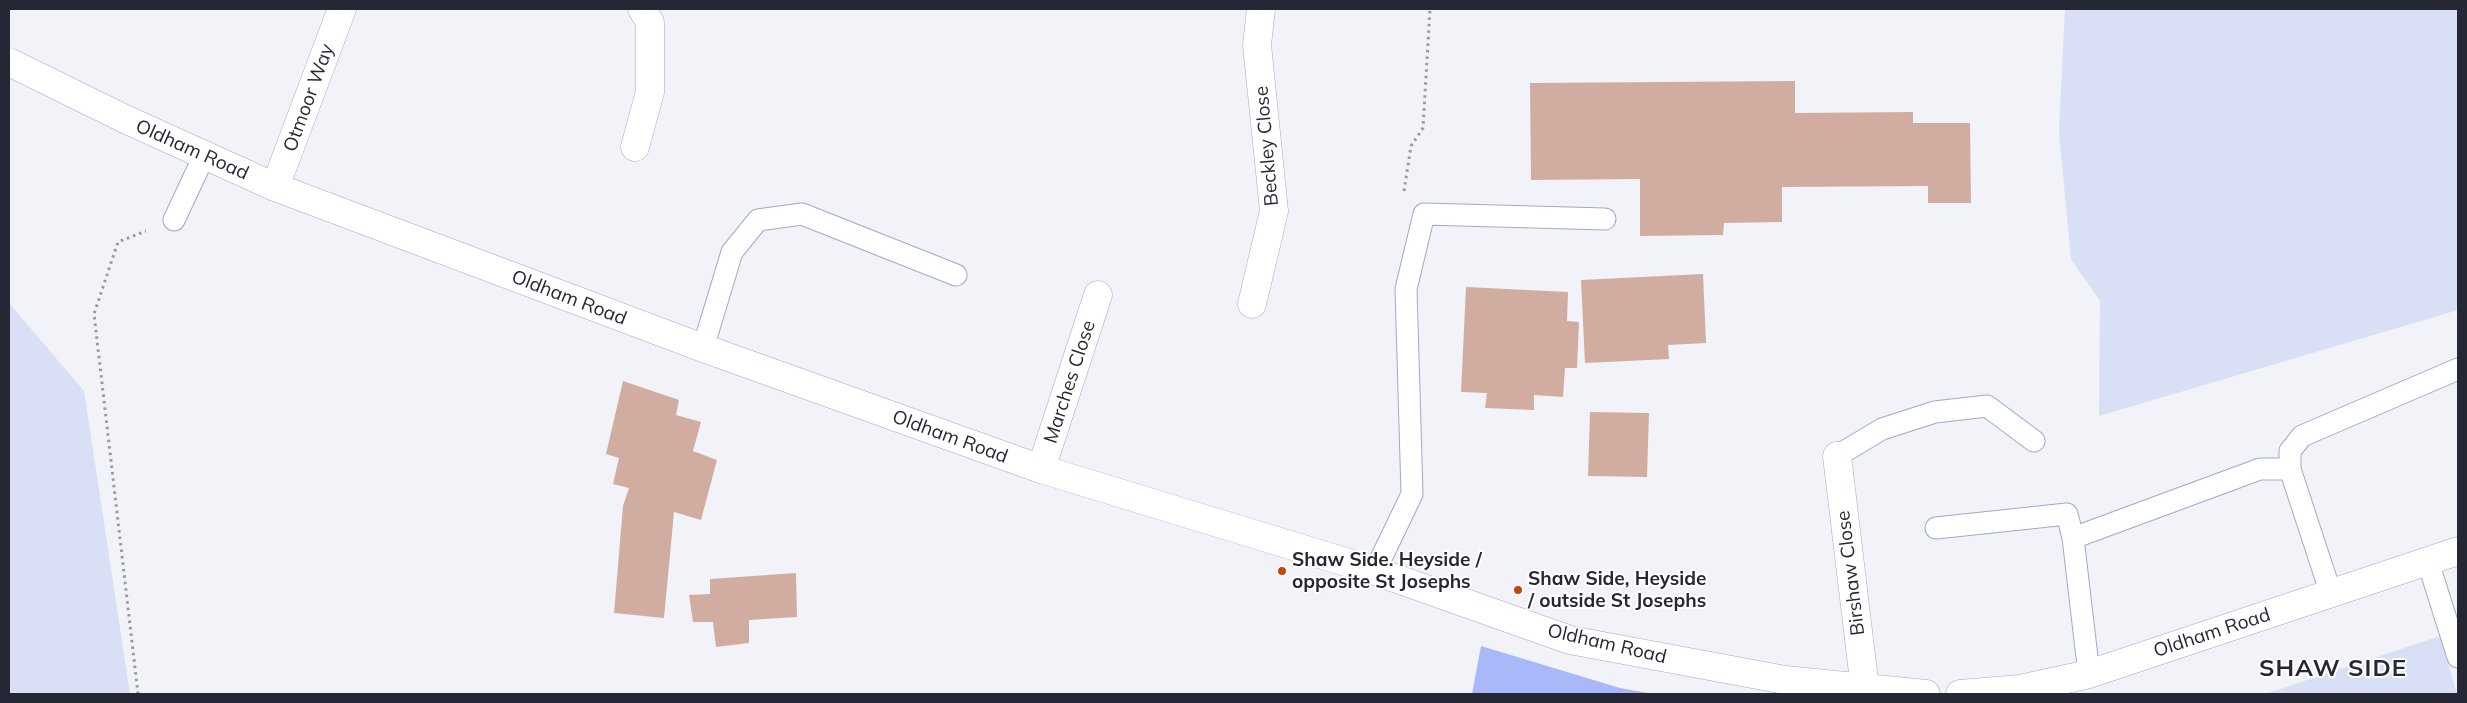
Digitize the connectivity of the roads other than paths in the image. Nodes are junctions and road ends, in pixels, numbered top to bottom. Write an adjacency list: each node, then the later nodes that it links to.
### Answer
1 (342, 9): 7 (main road, Otmoor Way)
2 (642, 9): 5 (main road)
3 (1261, 9): 12 (main road, Beckley Close)
4 (9, 62): 6 (main road, Oldham Road)
5 (635, 147)
6 (204, 156): 7 (main road, Oldham Road); 8 (lane)
7 (275, 187): 13 (main road, Oldham Road)
8 (174, 220)
9 (1604, 220): 23 (lane)
10 (956, 275): 13 (lane)
11 (1098, 295): 17 (main road, Marches Close)
12 (1252, 304)
13 (703, 348): 17 (main road, Oldham Road)
14 (2458, 369): 18 (lane)
15 (2034, 441): 16 (lane)
16 (1837, 456): 27 (main road, Birshaw Close)
17 (1041, 469): 23 (main road, Oldham Road)
18 (2290, 469): 20 (lane); 24 (lane)
19 (1936, 528): 20 (lane)
20 (2072, 538): 26 (lane)
21 (2458, 551): 22 (main road, Oldham Road)
22 (2428, 562): 24 (main road, Oldham Road); 25 (lane)
23 (1375, 571): 27 (main road, Oldham Road)
24 (2331, 594): 26 (main road, Oldham Road)
25 (2458, 657)
26 (2090, 674): 29 (main road, Oldham Road)
27 (1865, 689): 28 (main road, Oldham Road)
28 (1926, 694)
29 (1960, 694)

